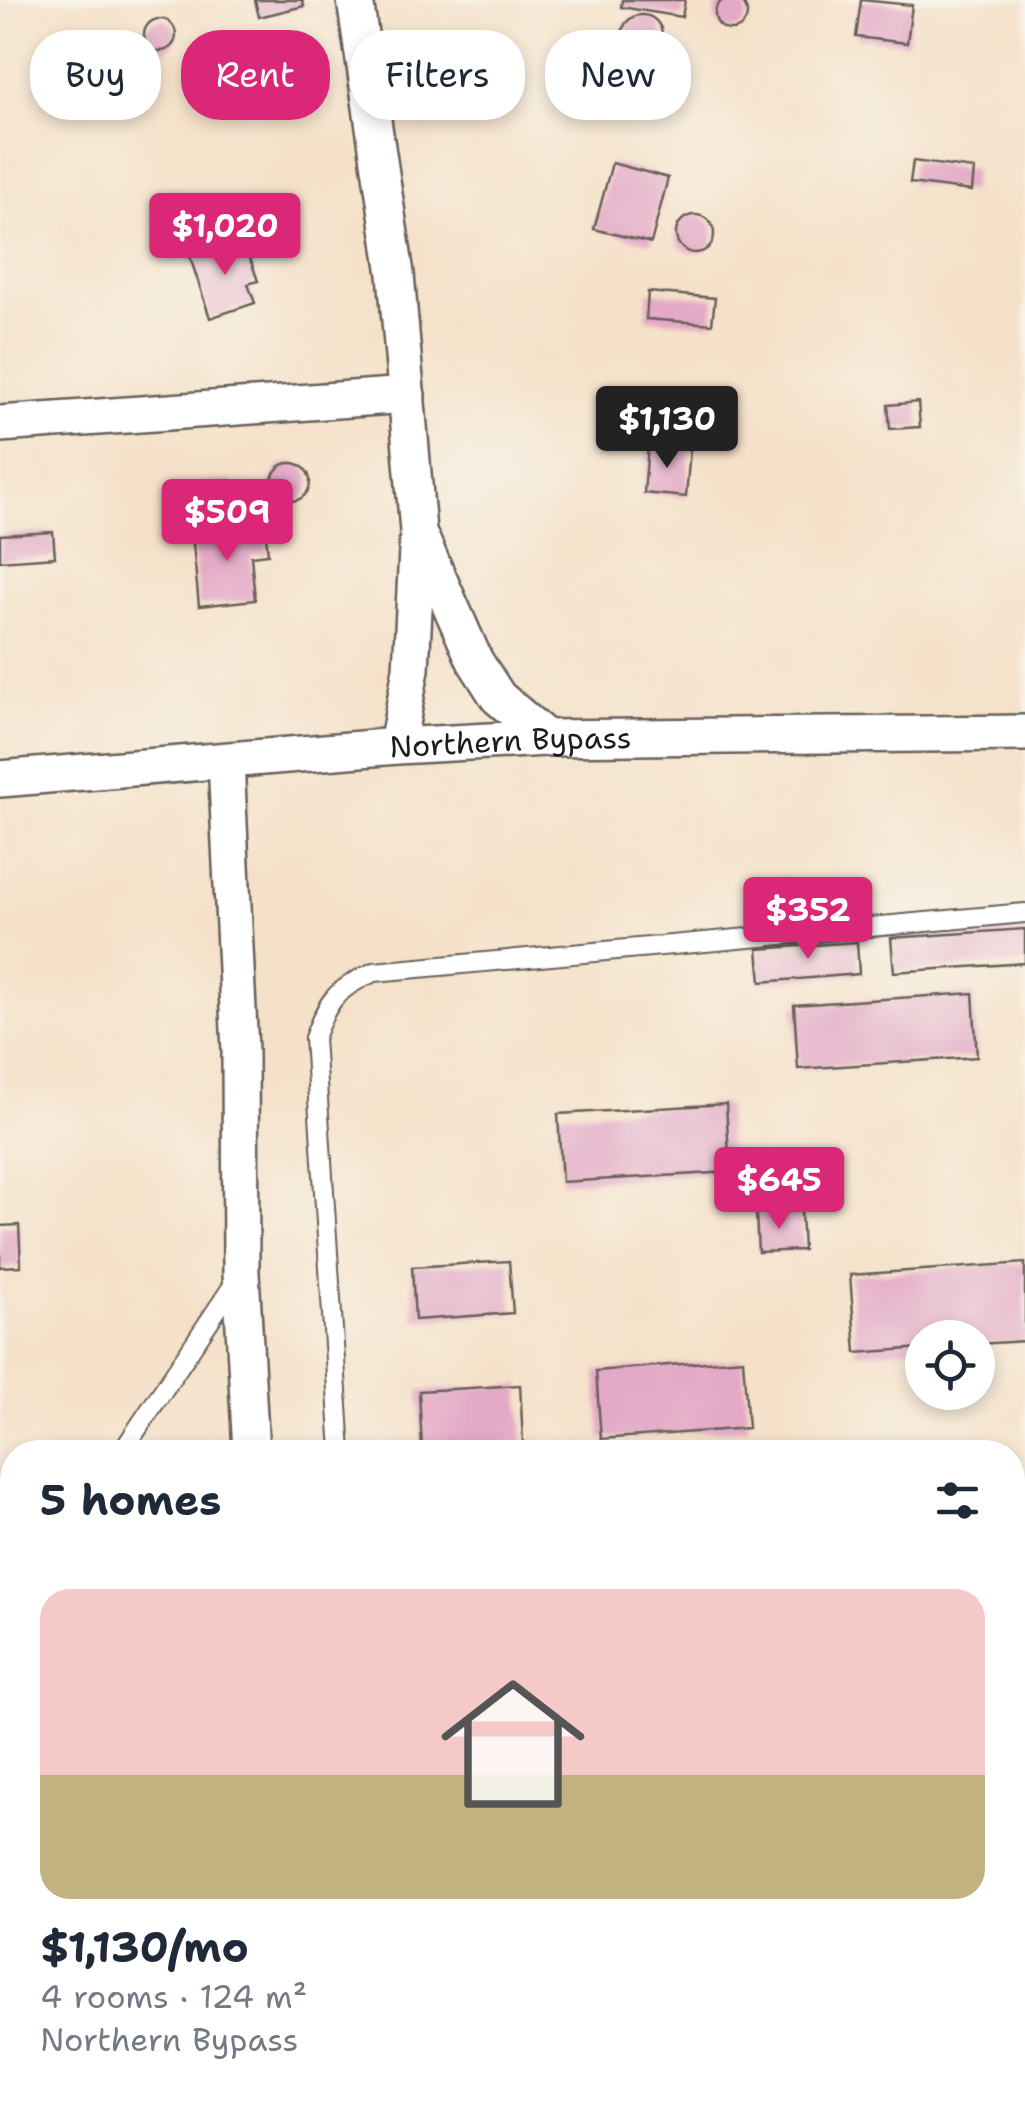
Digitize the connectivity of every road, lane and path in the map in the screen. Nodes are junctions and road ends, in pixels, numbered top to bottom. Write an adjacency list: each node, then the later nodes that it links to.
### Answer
1 (355, 0): 2 (street)
2 (406, 395): 3 (street); 4 (street)
3 (0, 424)
4 (418, 531): 6 (street); 7 (street)
5 (1025, 733): 6 (street, Northern Bypass)
6 (546, 738): 7 (street, Northern Bypass)
7 (397, 746): 8 (street, Northern Bypass)
8 (226, 760): 9 (street, Northern Bypass); 11 (street)
9 (0, 779)
10 (1025, 913): 14 (lane)
11 (242, 1273): 12 (lane); 13 (street)
12 (130, 1440)
13 (251, 1440)
14 (339, 1440)

